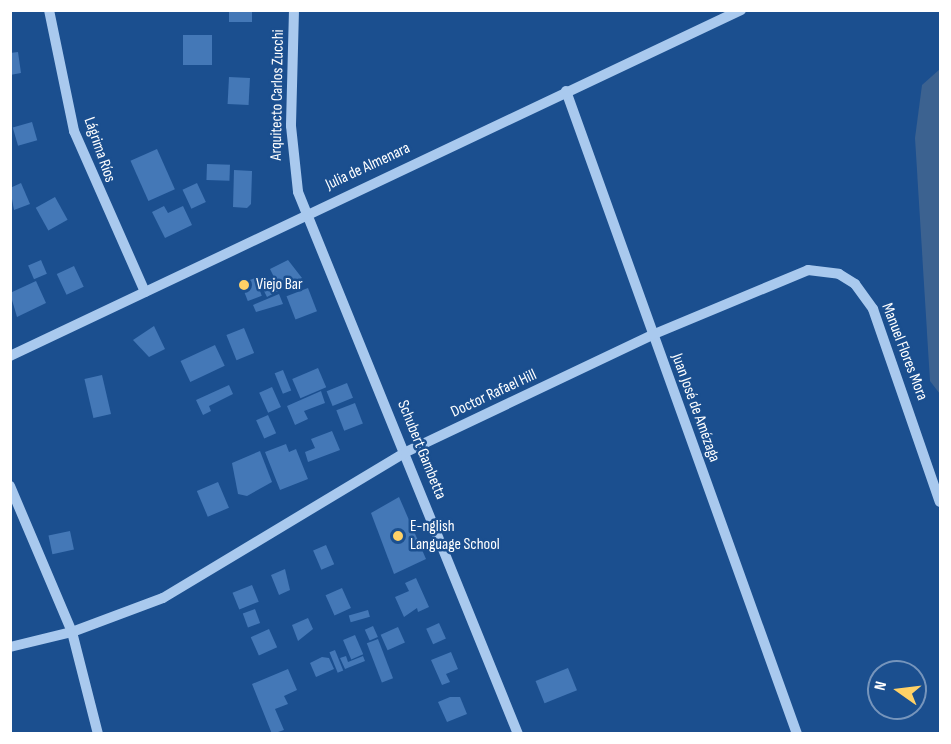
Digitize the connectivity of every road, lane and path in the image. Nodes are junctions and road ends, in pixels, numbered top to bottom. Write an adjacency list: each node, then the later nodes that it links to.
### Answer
1 (49, 10): 7 (street, Lágrima Ríos)
2 (294, 10): 5 (street, Arquitecto Carlos Zucchi)
3 (741, 10): 4 (street, Julia de Almenara)
4 (566, 91): 5 (street, Julia de Almenara); 8 (street, Juan José de Amézaga)
5 (307, 213): 7 (street, Julia de Almenara); 10 (street, Schubert Gambetta)
6 (855, 284): 8 (street, Doctor Rafael Hill); 12 (street, Manuel Flores Mora)
7 (145, 292): 9 (street, Julia de Almenara)
8 (652, 335): 10 (street, Doctor Rafael Hill); 17 (street, Juan José de Amézaga)
9 (10, 356)
10 (406, 452): 13 (street, Doctor Rafael Hill); 16 (street, Schubert Gambetta)
11 (10, 486): 13 (street)
12 (940, 502)
13 (72, 632): 14 (street, Doctor Rafael Hill); 15 (street)
14 (10, 647)
15 (98, 734)
16 (518, 734)
17 (797, 734)

